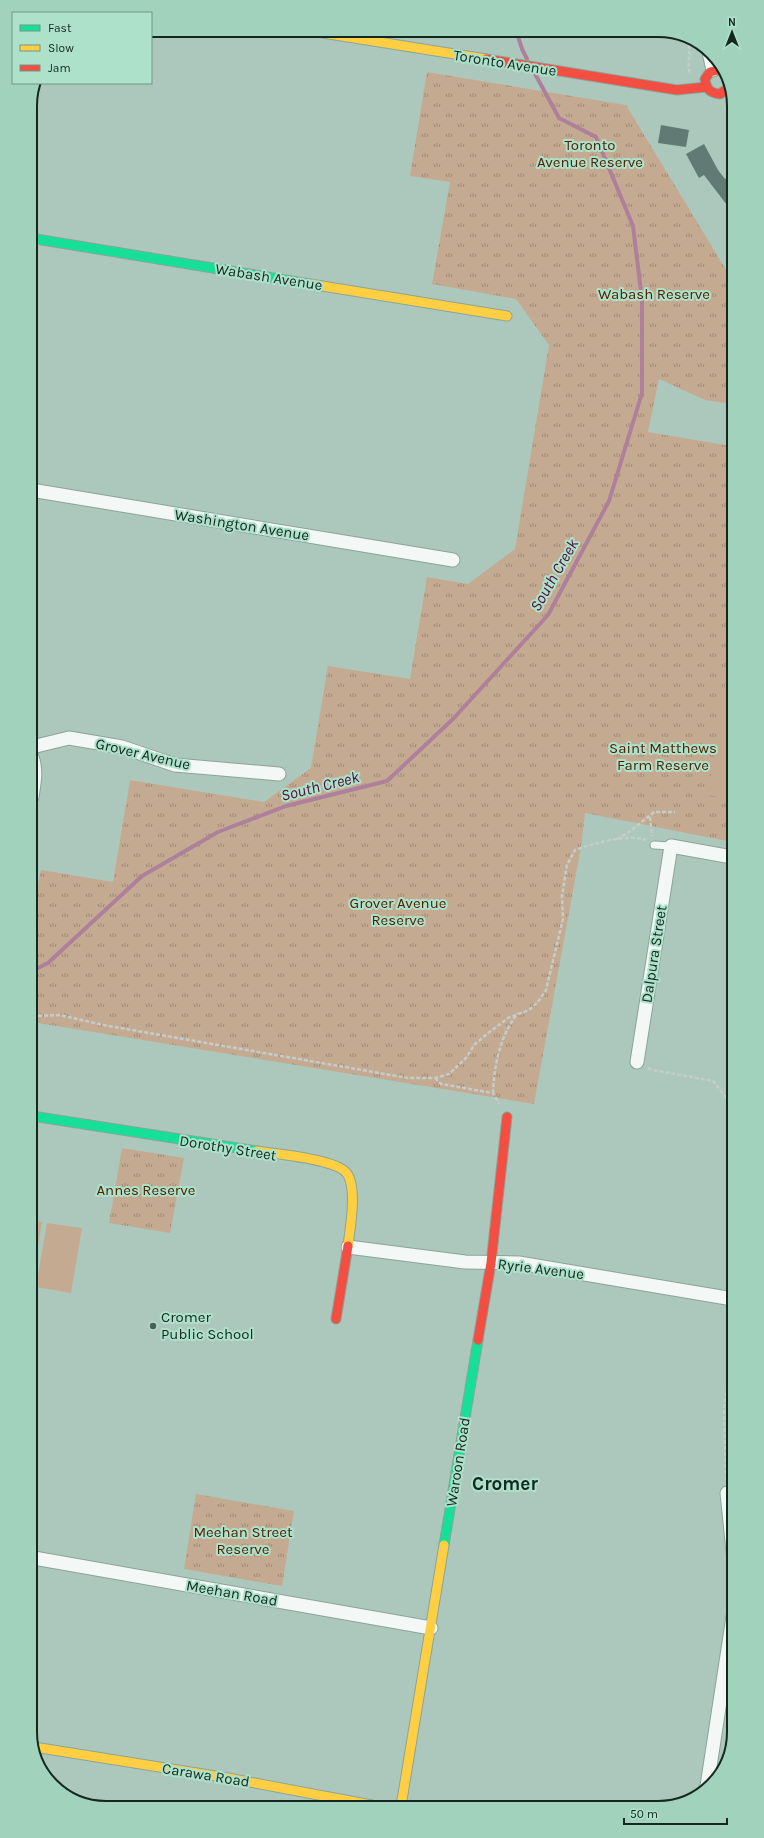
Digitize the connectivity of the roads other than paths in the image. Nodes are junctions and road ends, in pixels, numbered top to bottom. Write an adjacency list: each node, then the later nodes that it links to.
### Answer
1 (346, 37): 3 (street, Toronto Avenue)
2 (718, 71): 3 (street)
3 (701, 88): 4 (street)
4 (726, 92)
5 (37, 239): 6 (street, Wabash Avenue)
6 (507, 316)
7 (37, 491): 8 (street, Washington Avenue)
8 (453, 560)
9 (37, 746): 10 (street, Grover Avenue)
10 (279, 774)
11 (654, 845): 12 (lane)
12 (671, 846): 13 (street); 14 (street, Dalpura Street)
13 (727, 856)
14 (637, 1062)
15 (37, 1117): 17 (street, Dorothy Street)
16 (507, 1117): 18 (street, Waroon Road)
17 (348, 1247): 18 (street, Ryrie Avenue); 20 (street, Dorothy Street)
18 (492, 1263): 19 (street, Ryrie Avenue); 22 (street, Waroon Road)
19 (727, 1298)
20 (336, 1319)
21 (37, 1559): 22 (street, Meehan Road)
22 (431, 1628): 27 (street, Waroon Road)
23 (727, 1656): 25 (street)
24 (40, 1748): 26 (street, Carawa Road)
25 (708, 1780)
26 (351, 1801)
27 (403, 1801)

